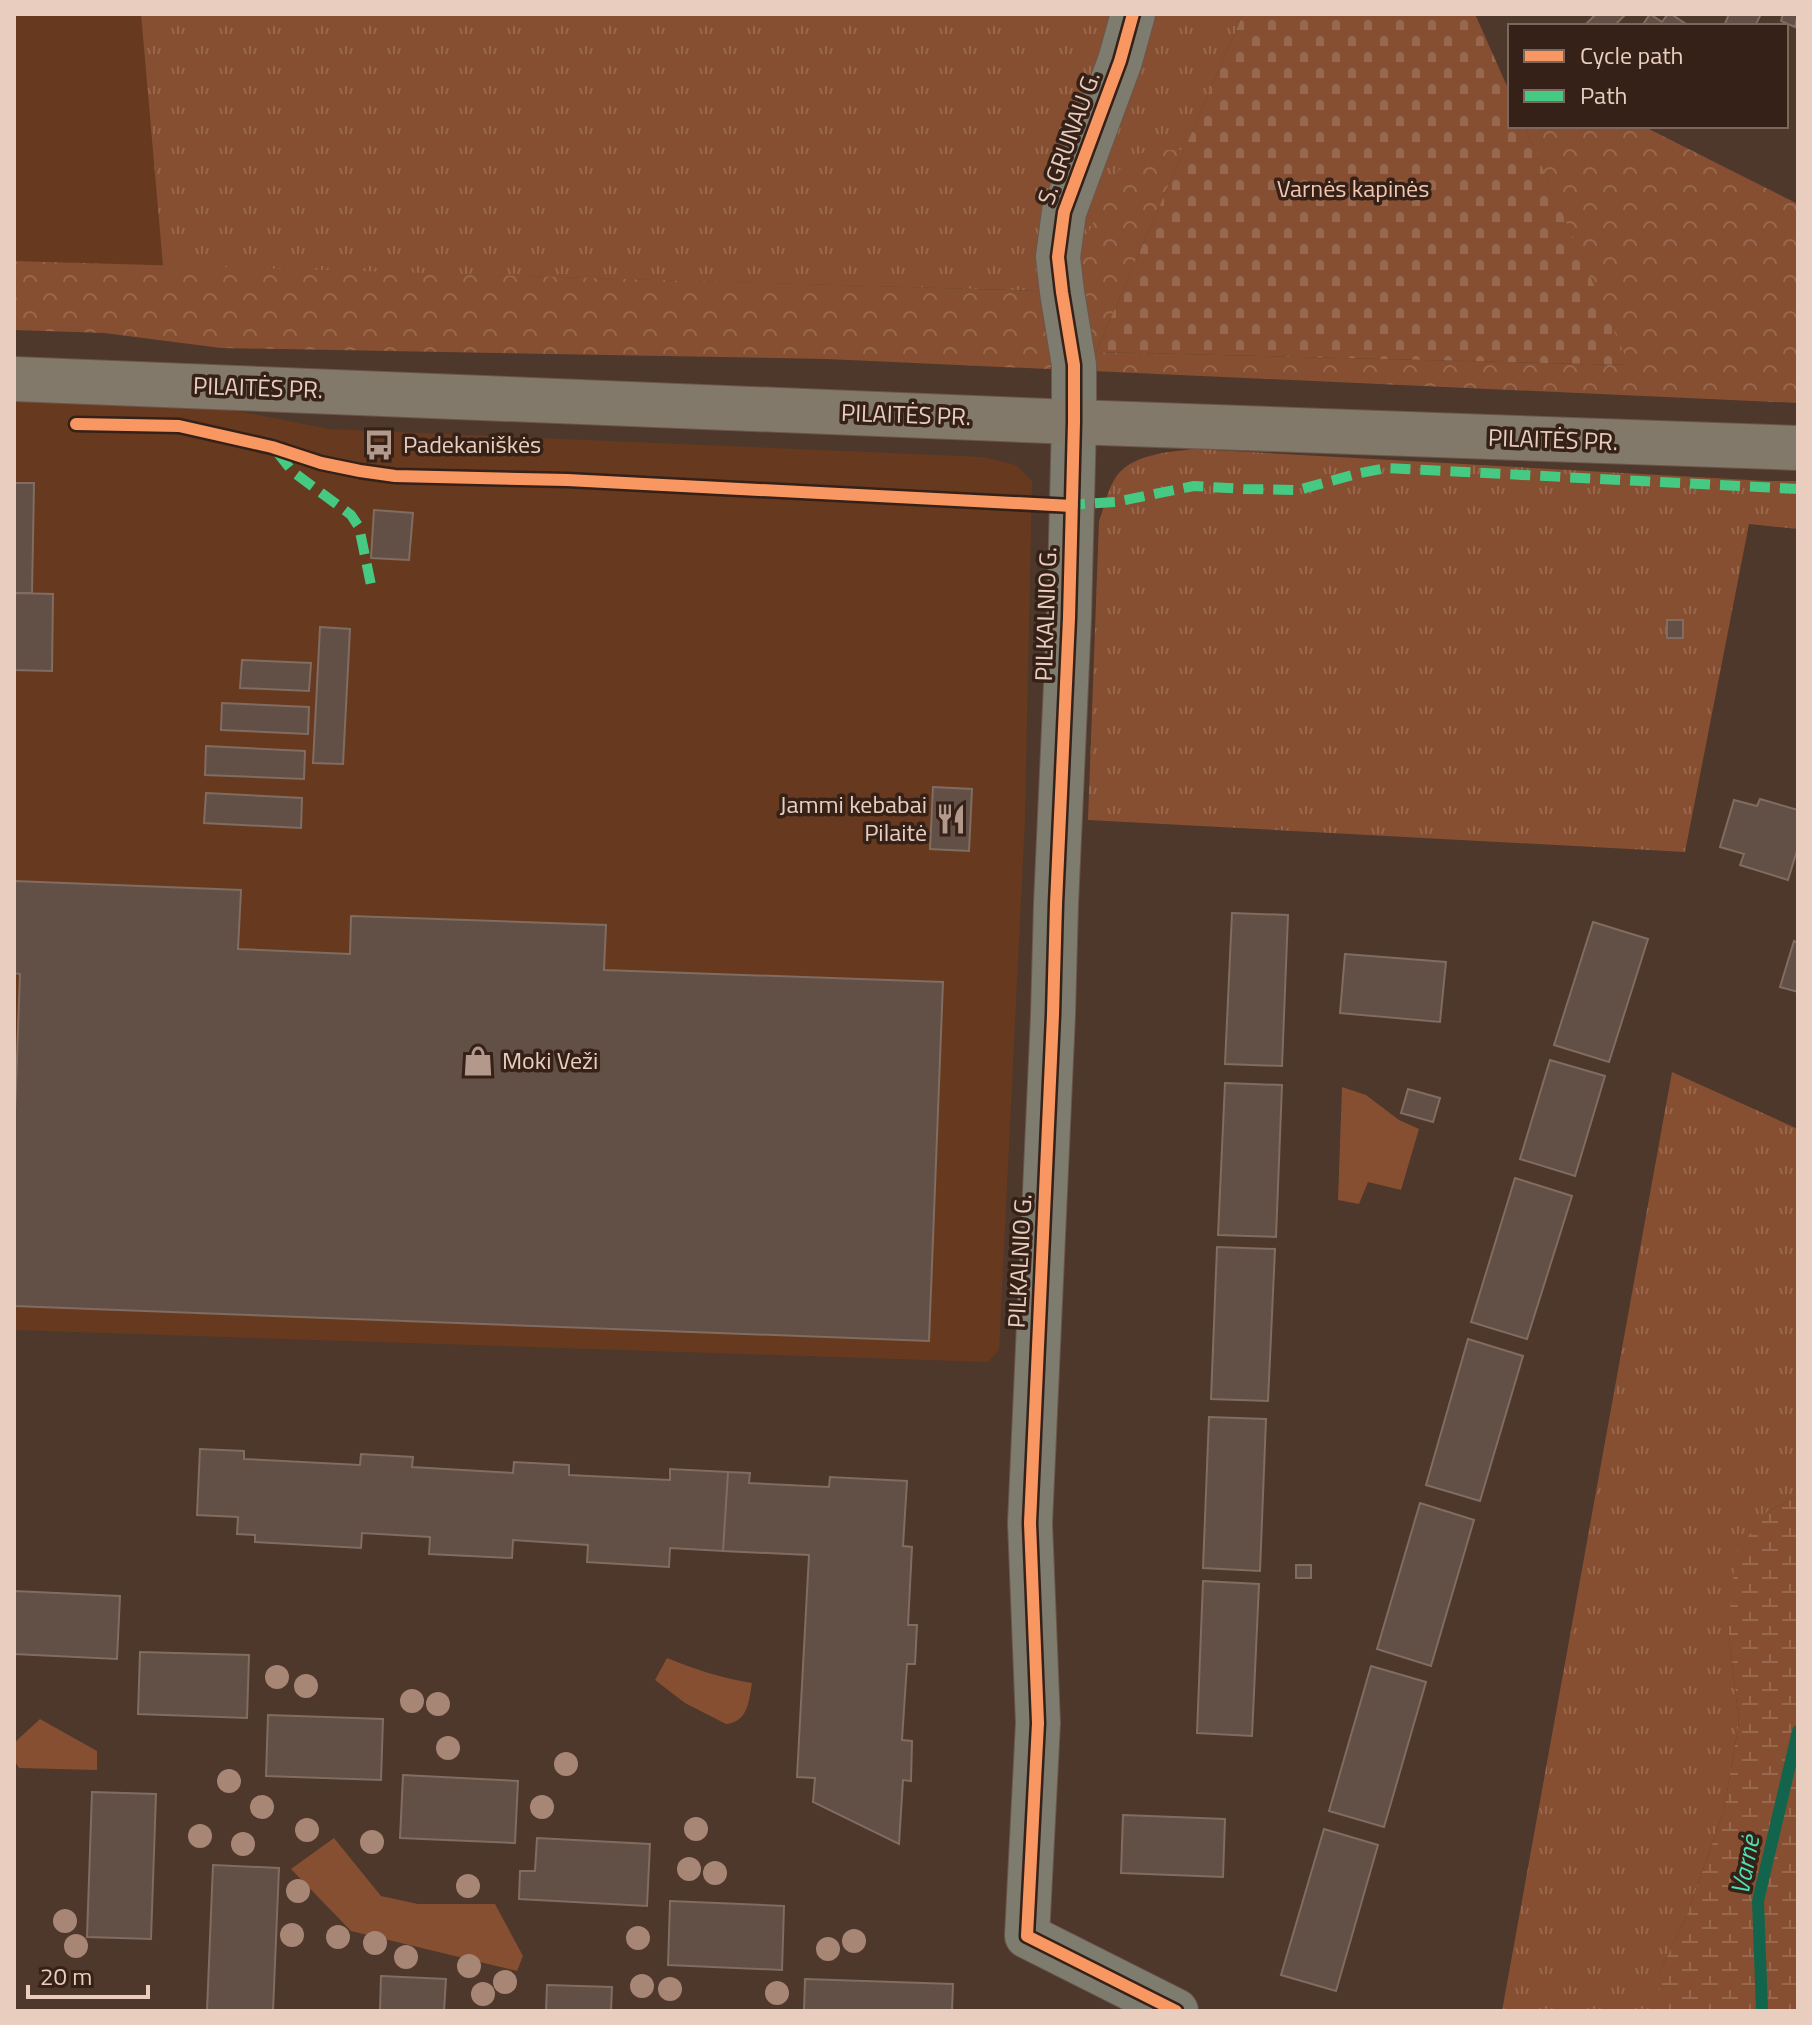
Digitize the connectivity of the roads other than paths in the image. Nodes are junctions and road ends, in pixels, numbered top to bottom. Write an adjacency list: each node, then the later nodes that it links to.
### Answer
1 (1133, 14): 3 (street, S. GRUNAU G.)
2 (14, 379): 3 (main road, PILAITĖS PR.)
3 (1074, 422): 4 (main road, PILAITĖS PR.); 5 (street, PILKALNIO G.)
4 (1798, 448)
5 (1176, 2011)

